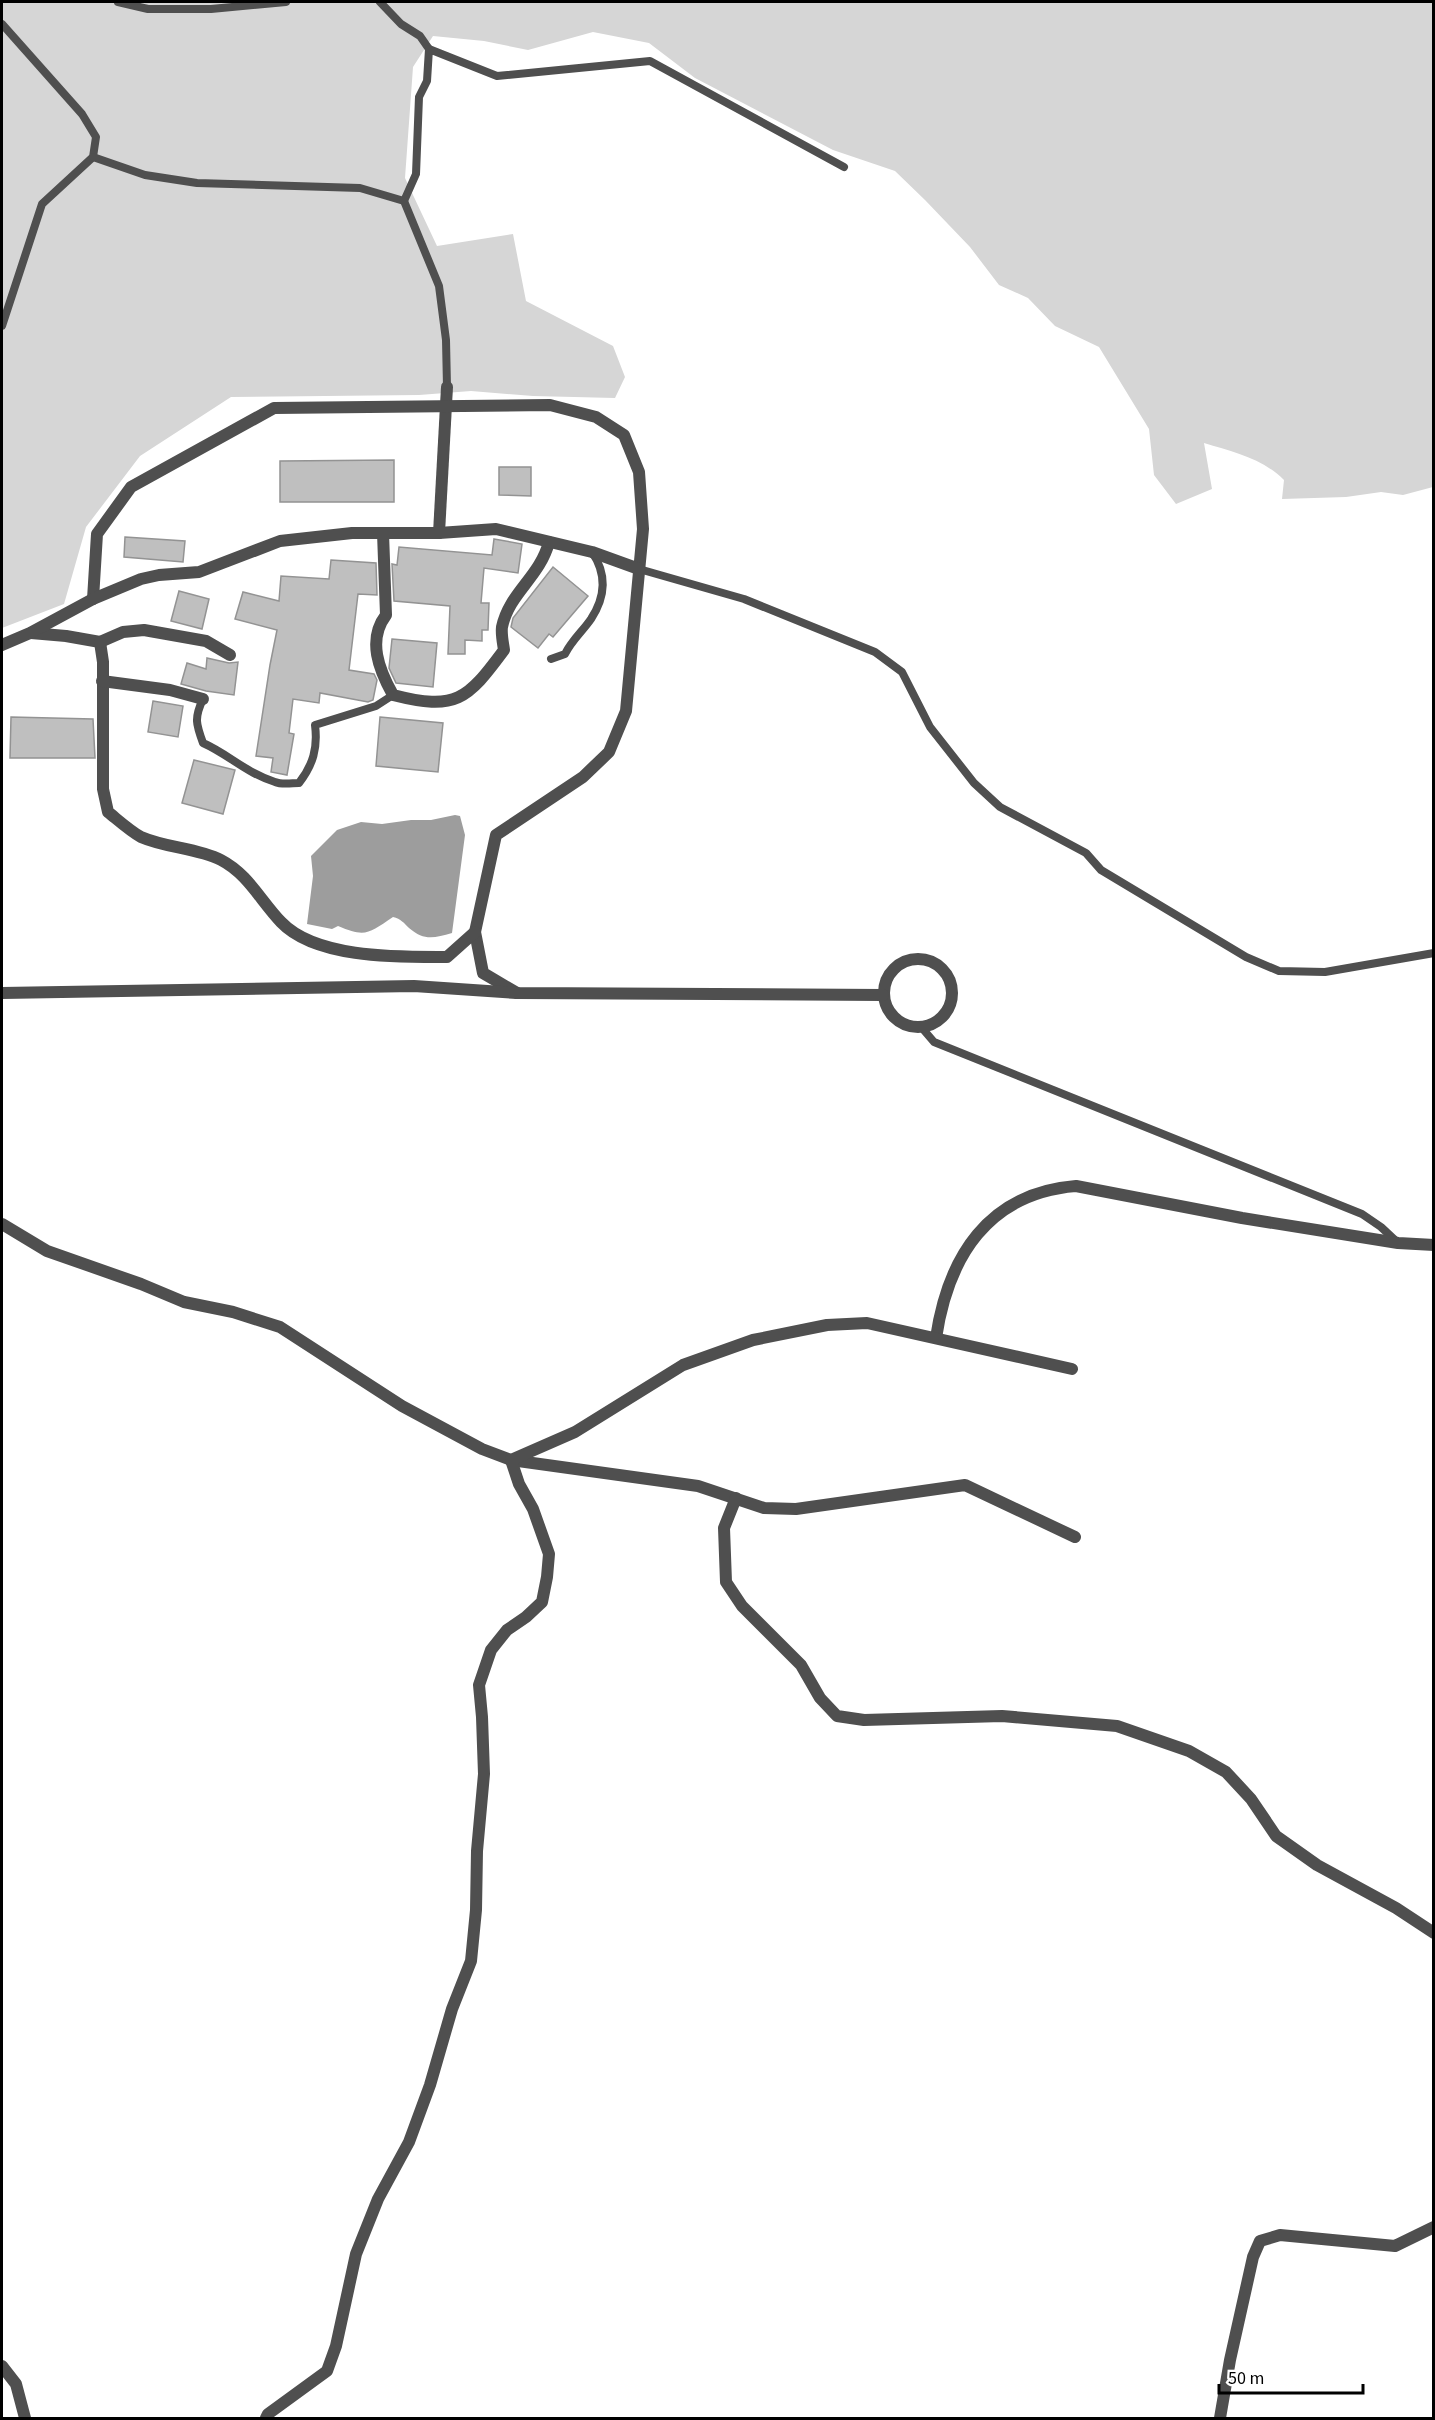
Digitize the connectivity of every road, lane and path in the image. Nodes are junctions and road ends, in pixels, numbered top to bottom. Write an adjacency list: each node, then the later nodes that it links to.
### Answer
1 (118, 2): 2 (lane)
2 (286, 2)
3 (380, 2): 5 (lane)
4 (2, 24): 6 (lane)
5 (429, 49): 7 (lane); 8 (lane)
6 (93, 157): 8 (lane); 9 (lane)
7 (844, 167)
8 (404, 201): 10 (lane)
9 (2, 326)
10 (447, 387): 11 (street)
11 (446, 406): 13 (street); 16 (street); 17 (street)
12 (383, 533): 13 (street); 17 (street); 24 (street)
13 (439, 533): 14 (street)
14 (549, 542): 15 (street); 24 (street)
15 (592, 552): 16 (street); 22 (lane)
16 (639, 569): 26 (street); 27 (lane)
17 (93, 599): 18 (street)
18 (30, 633): 19 (street); 20 (street)
19 (100, 642): 21 (street); 23 (street)
20 (2, 645)
21 (230, 656)
22 (551, 659)
23 (102, 681): 25 (street); 26 (street)
24 (393, 695): 25 (lane)
25 (203, 699)
26 (475, 932): 29 (street)
27 (1434, 953)
28 (2, 993): 29 (street)
29 (517, 993): 30 (street)
30 (883, 995): 31 (street); 31 (street)
31 (922, 1028): 33 (lane)
32 (2, 1224): 37 (street)
33 (1398, 1243): 34 (street); 35 (street)
34 (1434, 1245)
35 (936, 1338): 36 (street); 37 (street)
36 (1072, 1370)
37 (511, 1460): 38 (street); 44 (street)
38 (736, 1498): 39 (street); 40 (street)
39 (1075, 1537)
40 (1434, 1933)
41 (1434, 2227): 45 (street)
42 (2, 2366): 43 (street)
43 (22, 2416)
44 (266, 2418)
45 (1220, 2418)

